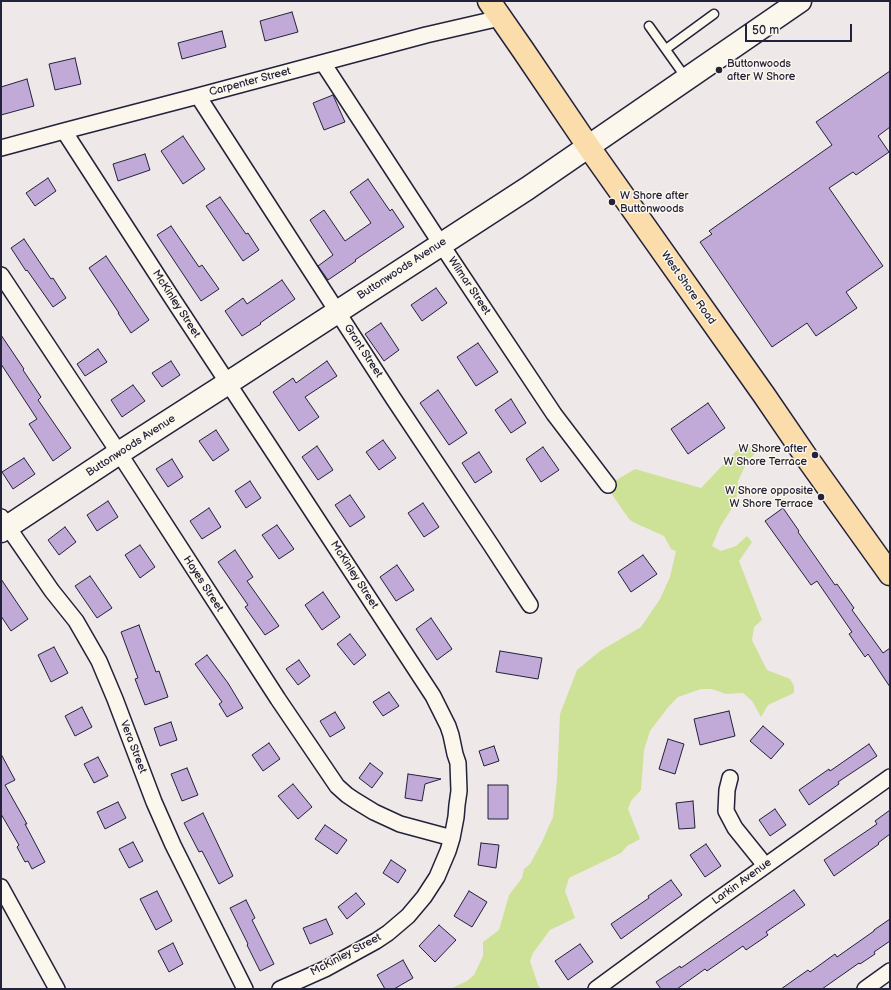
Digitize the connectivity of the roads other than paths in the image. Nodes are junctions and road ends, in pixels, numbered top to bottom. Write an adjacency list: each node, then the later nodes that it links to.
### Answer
1 (800, 1): 7 (street, Buttonwoods Avenue)
2 (495, 9): 6 (street, Carpenter Street); 10 (main road, West Shore Road)
3 (714, 14): 5 (lane)
4 (649, 26): 5 (lane)
5 (666, 49): 7 (lane)
6 (323, 63): 8 (street, Carpenter Street); 12 (street, Wilmar Street)
7 (687, 79): 10 (street, Buttonwoods Avenue)
8 (198, 96): 9 (street, Carpenter Street); 14 (street, Grant Street)
9 (64, 130): 11 (street, Carpenter Street); 15 (street, McKinley Street)
10 (588, 146): 12 (street, Buttonwoods Avenue); 19 (main road, West Shore Road)
11 (1, 148)
12 (441, 244): 14 (street, Buttonwoods Avenue); 17 (street, Wilmar Street)
13 (1, 275): 16 (street, Hayes Street)
14 (337, 312): 15 (street, Buttonwoods Avenue); 20 (street, Grant Street)
15 (228, 383): 16 (street, Buttonwoods Avenue); 23 (street, McKinley Street)
16 (119, 453): 18 (street, Buttonwoods Avenue); 23 (street, Hayes Street)
17 (608, 485)
18 (3, 525): 28 (street, Vera Street)
19 (890, 574)
20 (530, 605)
21 (890, 777): 24 (street, Larkin Avenue)
22 (730, 778): 24 (street)
23 (452, 838): 29 (street, McKinley Street)
24 (764, 866): 30 (street, Larkin Avenue)
25 (1, 887): 27 (street)
26 (890, 971): 31 (street)
27 (57, 989)
28 (245, 989)
29 (280, 989)
30 (596, 989)
31 (865, 989)

